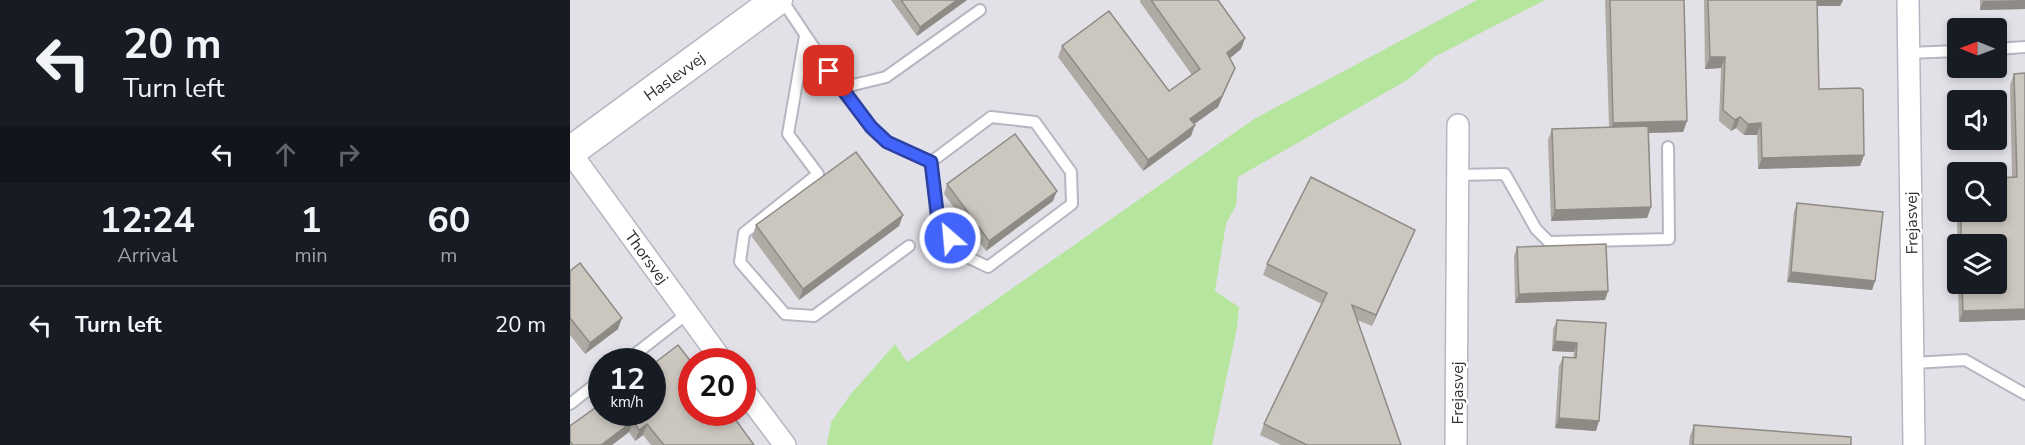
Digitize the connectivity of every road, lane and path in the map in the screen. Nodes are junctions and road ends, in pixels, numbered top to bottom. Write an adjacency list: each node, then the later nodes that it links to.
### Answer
1 (777, 0): 13 (street, Haslevvej)
2 (782, 0): 5 (lane)
3 (1908, 0): 9 (street, Frejasvej)
4 (980, 10): 10 (lane)
5 (805, 36): 10 (lane); 16 (lane)
6 (2025, 47): 7 (lane)
7 (2007, 48)
8 (1947, 51): 9 (lane)
9 (1908, 53): 20 (street, Frejasvej)
10 (841, 88): 14 (lane)
11 (1458, 125): 15 (street, Frejasvej)
12 (1668, 147): 15 (lane)
13 (570, 152): 17 (street, Thorsvej)
14 (931, 162): 14 (lane)
15 (1458, 175): 26 (street, Frejasvej)
16 (909, 246)
17 (688, 313): 18 (lane); 19 (street, Thorsvej)
18 (643, 348)
19 (713, 348)
20 (1913, 363): 22 (lane); 27 (street, Frejasvej)
21 (588, 390): 23 (lane)
22 (2025, 394)
23 (570, 404)
24 (756, 406): 25 (street)
25 (785, 445)
26 (1456, 445)
27 (1914, 445)

